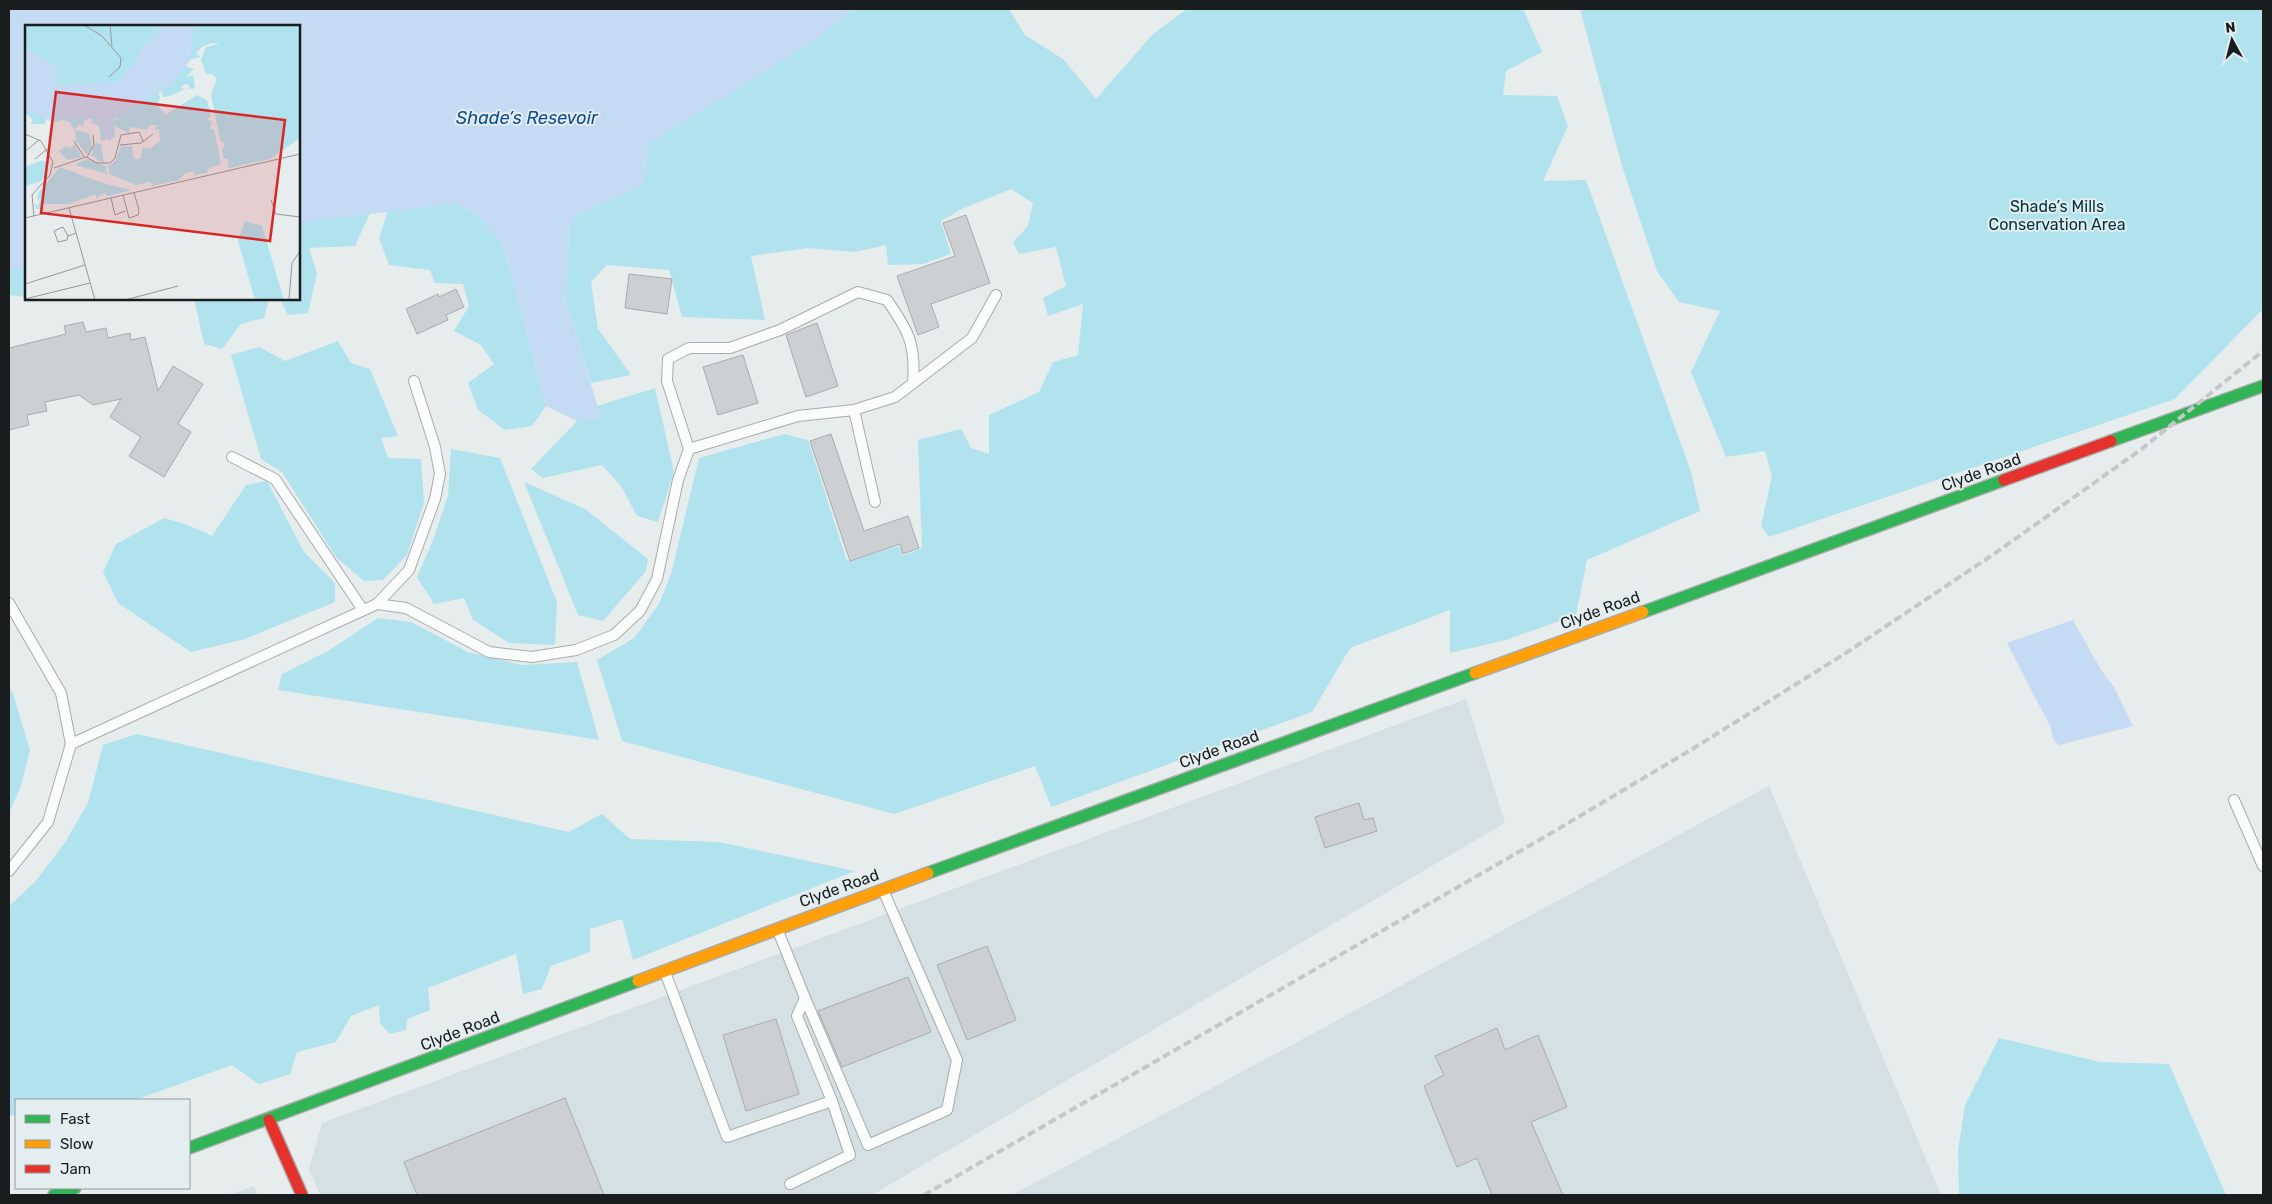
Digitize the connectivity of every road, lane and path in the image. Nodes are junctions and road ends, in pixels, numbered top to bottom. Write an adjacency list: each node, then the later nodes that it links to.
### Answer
1 (996, 295): 3 (lane)
2 (414, 381): 10 (lane)
3 (914, 382): 5 (lane); 6 (lane)
4 (2263, 386): 16 (main road, Clyde Road)
5 (854, 410): 6 (lane); 8 (lane)
6 (689, 449): 10 (lane)
7 (232, 457): 11 (lane)
8 (875, 502)
9 (9, 603): 12 (lane)
10 (377, 604): 11 (lane)
11 (363, 610): 12 (lane)
12 (71, 744): 15 (lane)
13 (2234, 800): 14 (lane)
14 (2263, 866)
15 (9, 872)
16 (882, 889): 17 (main road, Clyde Road); 19 (lane)
17 (777, 928): 18 (main road, Clyde Road); 19 (lane)
18 (665, 971): 20 (lane); 21 (main road, Clyde Road)
19 (805, 998): 20 (lane)
20 (832, 1101): 23 (lane)
21 (269, 1120): 22 (main road, Clyde Road); 26 (main road)
22 (190, 1148)
23 (790, 1184)
24 (72, 1189): 25 (main road)
25 (54, 1195)
26 (302, 1195)

